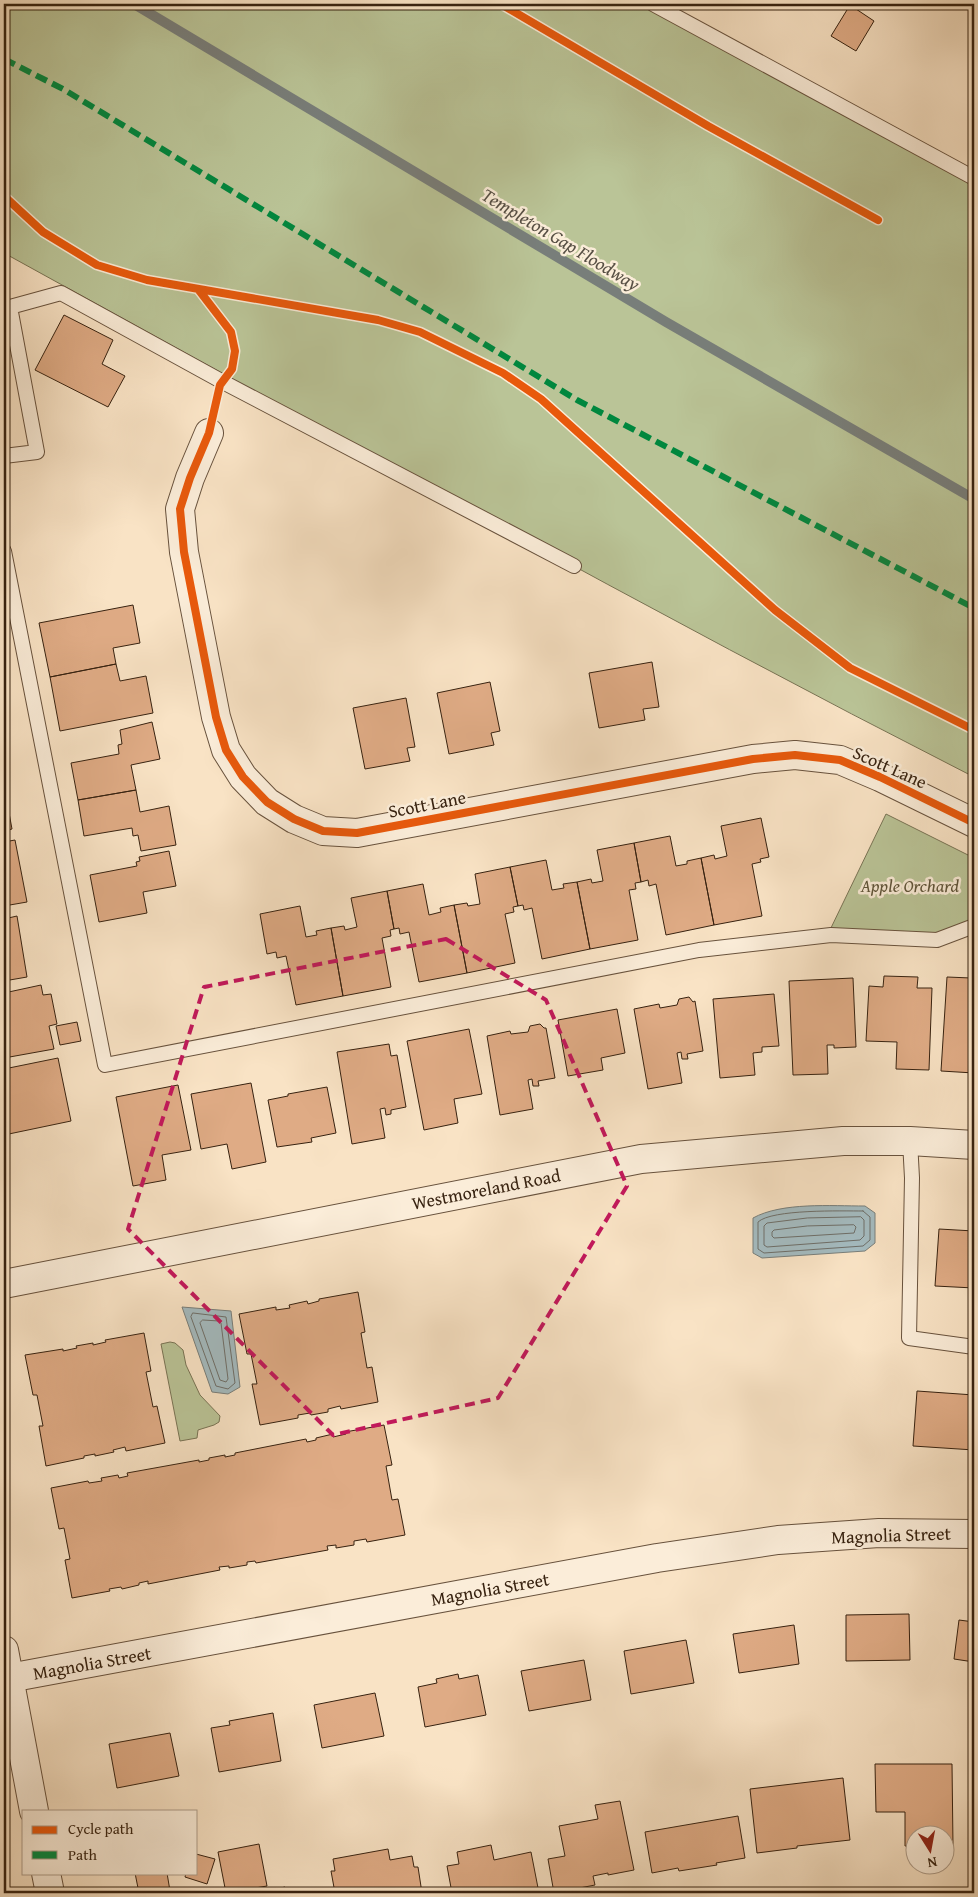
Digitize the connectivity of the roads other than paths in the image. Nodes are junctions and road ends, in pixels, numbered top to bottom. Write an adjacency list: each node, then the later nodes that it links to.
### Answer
1 (653, 4): 2 (lane)
2 (974, 178)
3 (209, 433): 7 (street, Scott Lane)
4 (4, 456): 6 (lane)
5 (4, 551): 8 (lane)
6 (574, 566)
7 (974, 823)
8 (974, 926)
9 (910, 1140): 10 (street, Westmoreland Road); 11 (street, Westmoreland Road); 12 (lane)
10 (974, 1145)
11 (4, 1284)
12 (974, 1347)
13 (974, 1534): 15 (street, Magnolia Street)
14 (4, 1650): 15 (street)
15 (9, 1678): 16 (street)
16 (34, 1810)
17 (46, 1874): 18 (street)
18 (50, 1893)

